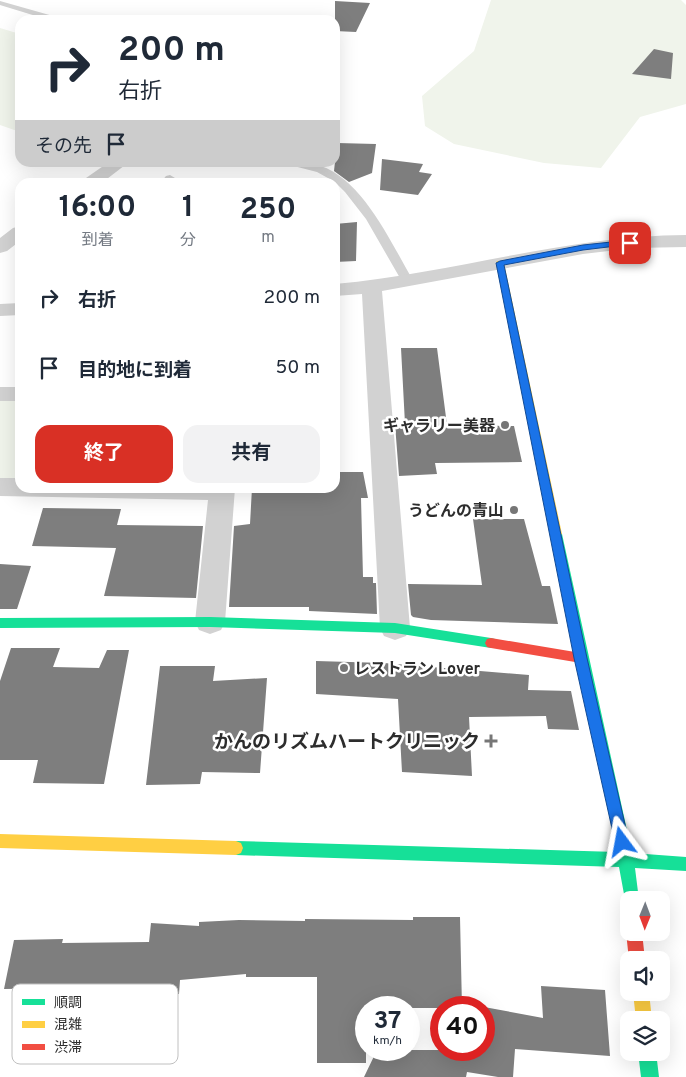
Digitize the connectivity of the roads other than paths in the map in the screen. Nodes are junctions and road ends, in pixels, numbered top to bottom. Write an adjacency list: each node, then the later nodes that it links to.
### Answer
1 (0, 3): 2 (lane)
2 (40, 15)
3 (114, 167): 5 (street)
4 (306, 167): 6 (lane)
5 (98, 178)
6 (335, 178)
7 (340, 180): 12 (lane)
8 (15, 236): 10 (street)
9 (686, 240): 11 (street)
10 (0, 246)
11 (500, 263): 12 (street); 25 (street)
12 (408, 282): 13 (street)
13 (372, 288): 14 (street); 24 (street)
14 (340, 290)
15 (15, 308): 16 (street)
16 (0, 310)
17 (0, 394): 18 (street)
18 (15, 394)
19 (0, 487): 20 (street)
20 (15, 487)
21 (222, 493): 23 (street)
22 (0, 622): 23 (street)
23 (210, 622): 24 (street)
24 (395, 628): 25 (street)
25 (581, 658): 27 (street)
26 (0, 841): 27 (street)
27 (626, 860): 28 (street); 29 (street)
28 (686, 864)
29 (629, 891)
30 (648, 1061): 31 (street)
31 (650, 1077)

